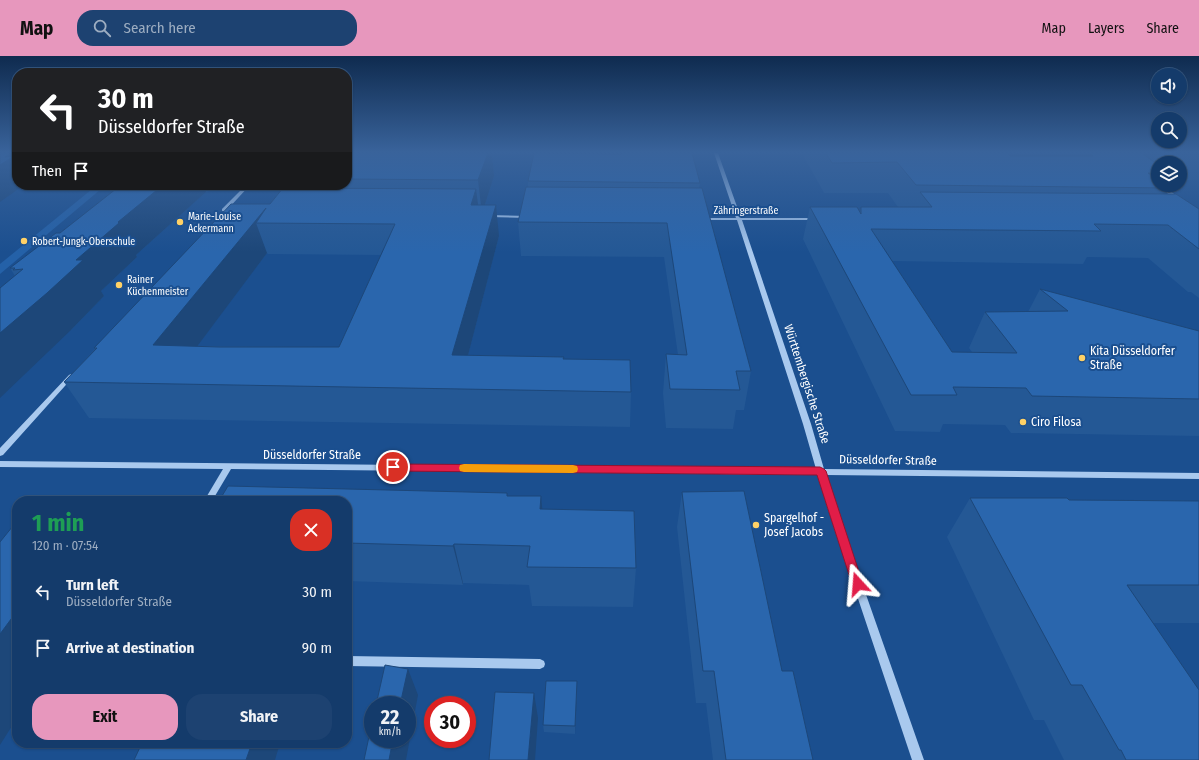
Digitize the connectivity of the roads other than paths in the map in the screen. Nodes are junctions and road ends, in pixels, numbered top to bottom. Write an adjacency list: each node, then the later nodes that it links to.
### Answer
1 (727, 186): 9 (street, Württembergische Straße)
2 (243, 190): 5 (street)
3 (1169, 192): 4 (street)
4 (1185, 204)
5 (229, 214)
6 (486, 216): 7 (street)
7 (534, 217)
8 (694, 218): 9 (street, Zähringerstraße)
9 (739, 219): 10 (street, Zähringerstraße); 15 (street, Württembergische Straße)
10 (826, 219)
11 (73, 374): 12 (street)
12 (0, 453)
13 (0, 464): 14 (street, Düsseldorfer Straße)
14 (229, 466): 15 (street, Düsseldorfer Straße); 17 (street)
15 (820, 471): 16 (street, Düsseldorfer Straße); 20 (street, Württembergische Straße)
16 (1199, 476)
17 (211, 496)
18 (352, 661): 19 (street)
19 (540, 664)
20 (918, 760)

